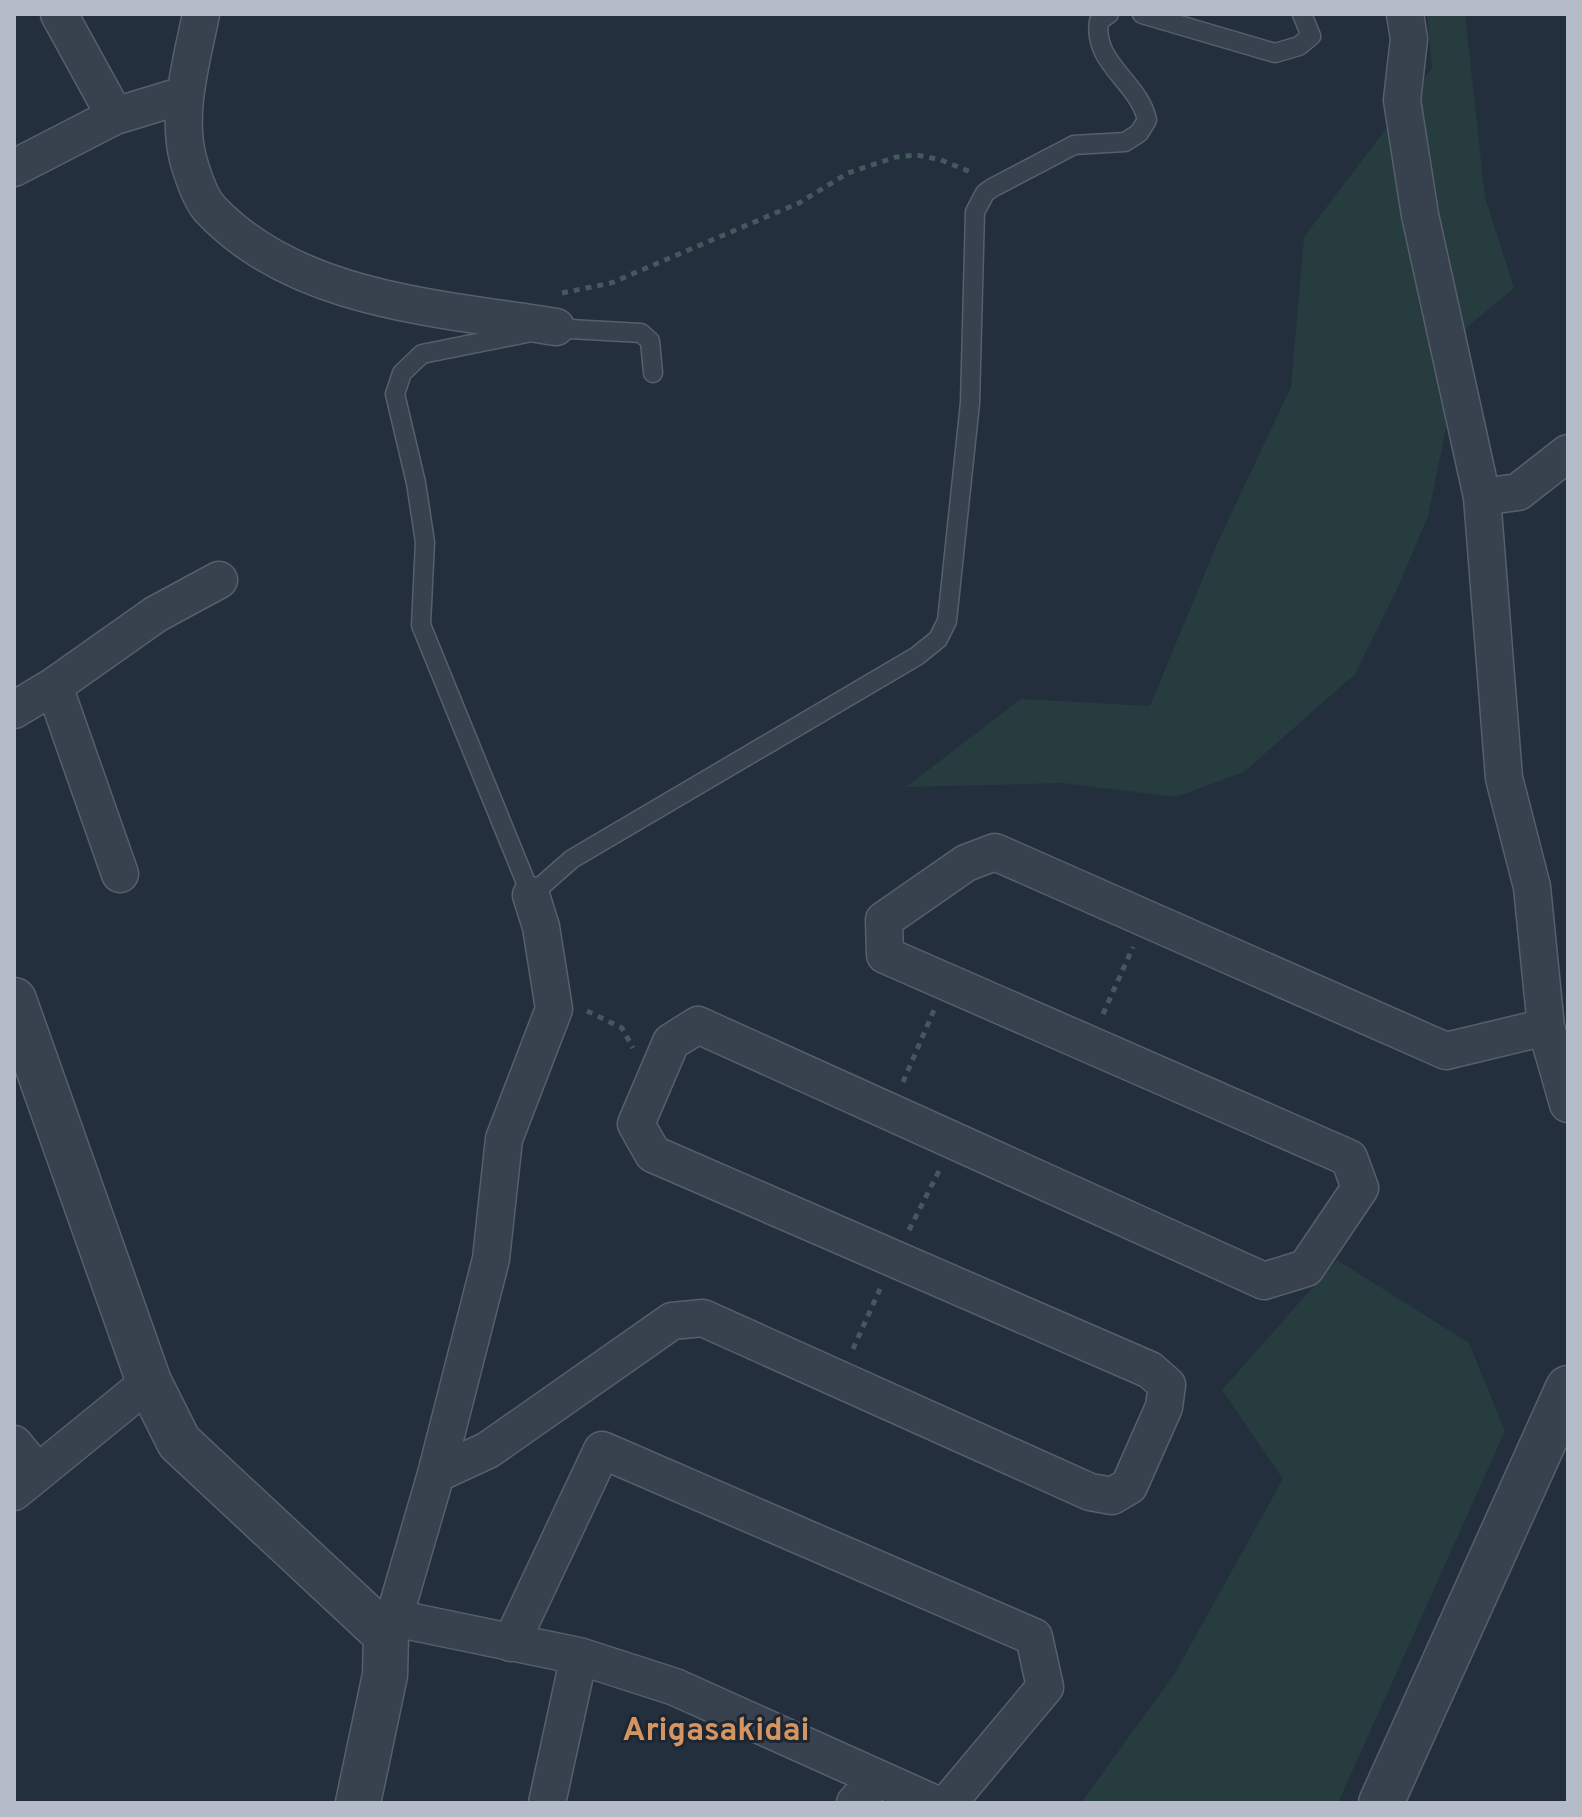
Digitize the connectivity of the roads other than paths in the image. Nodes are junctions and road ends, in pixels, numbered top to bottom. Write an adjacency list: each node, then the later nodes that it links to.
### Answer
1 (59, 14): 8 (street)
2 (201, 14): 7 (street)
3 (1109, 14): 18 (lane)
4 (1142, 14): 5 (lane)
5 (1302, 14)
6 (1405, 14): 13 (street)
7 (184, 95): 8 (street); 10 (street)
8 (115, 116): 9 (street)
9 (14, 168)
10 (556, 327): 11 (lane); 18 (lane)
11 (653, 373)
12 (1568, 453): 13 (street)
13 (1482, 497): 20 (street)
14 (219, 580): 15 (street)
15 (54, 686): 16 (street); 17 (street)
16 (14, 710)
17 (120, 874)
18 (531, 895): 25 (street)
19 (14, 1000): 22 (street)
20 (1546, 1027): 21 (street); 25 (street)
21 (1568, 1104)
22 (149, 1382): 26 (street); 27 (street)
23 (1568, 1388): 35 (street)
24 (14, 1444): 26 (street)
25 (436, 1474): 27 (street)
26 (26, 1482)
27 (386, 1623): 28 (street); 31 (street)
28 (511, 1643): 29 (street); 34 (street)
29 (579, 1656): 30 (street); 32 (street)
30 (866, 1790): 33 (street)
31 (358, 1803)
32 (547, 1803)
33 (933, 1803)
34 (948, 1803)
35 (1381, 1803)

